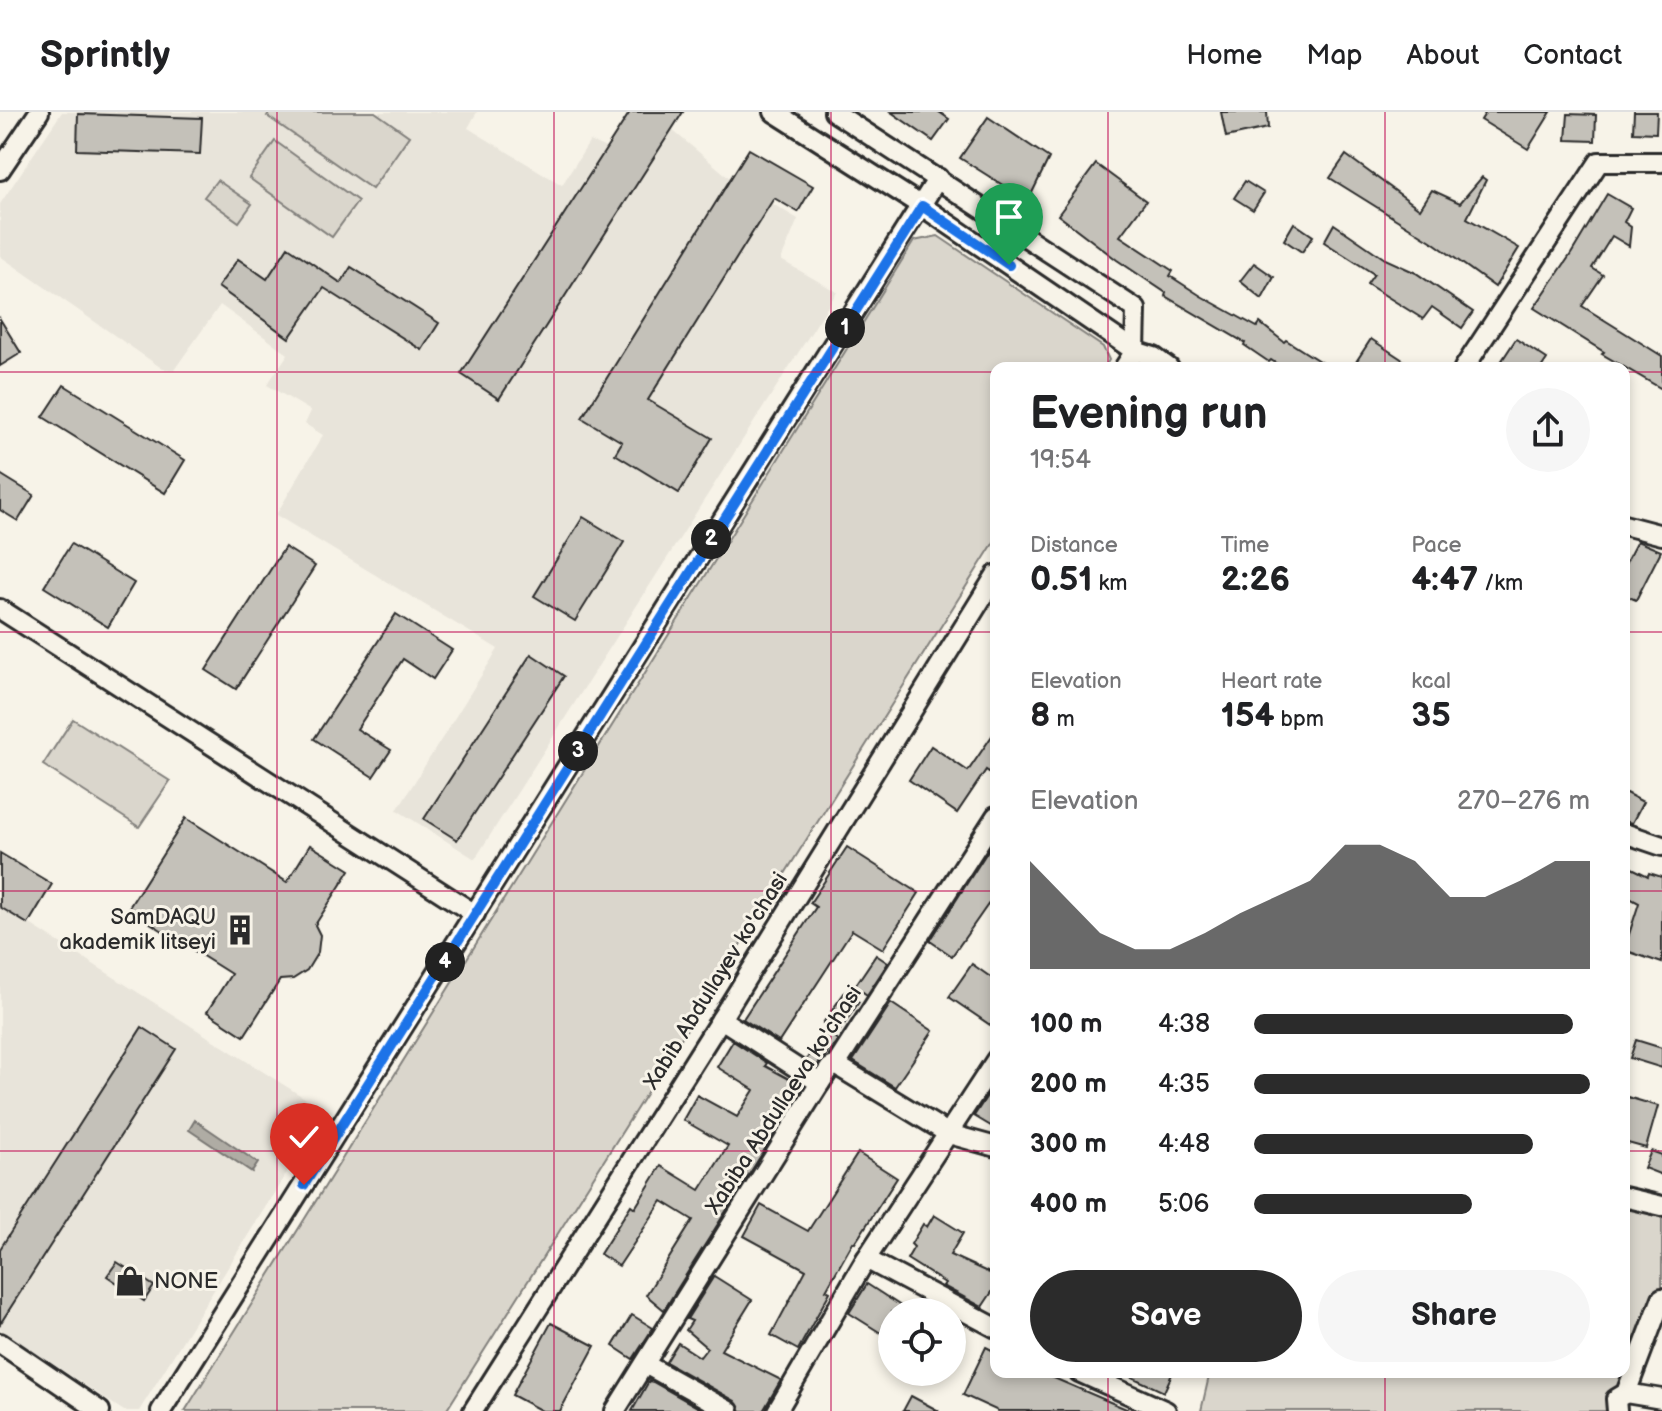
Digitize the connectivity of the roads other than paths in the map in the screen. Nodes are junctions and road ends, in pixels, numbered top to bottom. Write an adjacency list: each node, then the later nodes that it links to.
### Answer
1 (39, 112): 6 (street)
2 (774, 112): 8 (street)
3 (834, 112): 4 (street)
4 (857, 118): 7 (street)
5 (1662, 162): 12 (street)
6 (0, 170)
7 (938, 178): 8 (street); 9 (street)
8 (922, 206): 9 (street); 20 (street)
9 (1135, 351): 10 (street); 11 (street)
10 (1128, 362)
11 (1161, 362)
12 (1468, 362)
13 (1630, 527): 14 (street)
14 (1662, 535)
15 (990, 585): 21 (street, Xabib Abdullayev ko'chasi)
16 (0, 609): 20 (street)
17 (990, 825): 22 (street, Xabiba Abdullaeva ko'chasi)
18 (1630, 835): 19 (street)
19 (1662, 846)
20 (475, 914): 38 (street)
21 (721, 1019): 24 (street); 39 (street, Xabib Abdullayev ko'chasi)
22 (836, 1065): 24 (street, Xabiba Abdullaeva ko'chasi); 25 (street)
23 (990, 1069): 25 (street)
24 (820, 1083): 33 (street, Xabiba Abdullaeva ko'chasi)
25 (949, 1134): 26 (street); 29 (street)
26 (990, 1145)
27 (1630, 1198): 28 (street)
28 (1662, 1206)
29 (866, 1259): 31 (street); 42 (street)
30 (1662, 1298): 35 (street)
31 (990, 1325)
32 (0, 1343): 37 (street)
33 (645, 1364): 40 (street, Xabiba Abdullaeva ko'chasi); 41 (street)
34 (1092, 1378): 43 (street)
35 (1626, 1393): 36 (street); 44 (street)
36 (1662, 1399)
37 (100, 1411)
38 (161, 1411)
39 (473, 1411)
40 (615, 1411)
41 (729, 1411)
42 (777, 1411)
43 (1166, 1411)
44 (1617, 1411)

